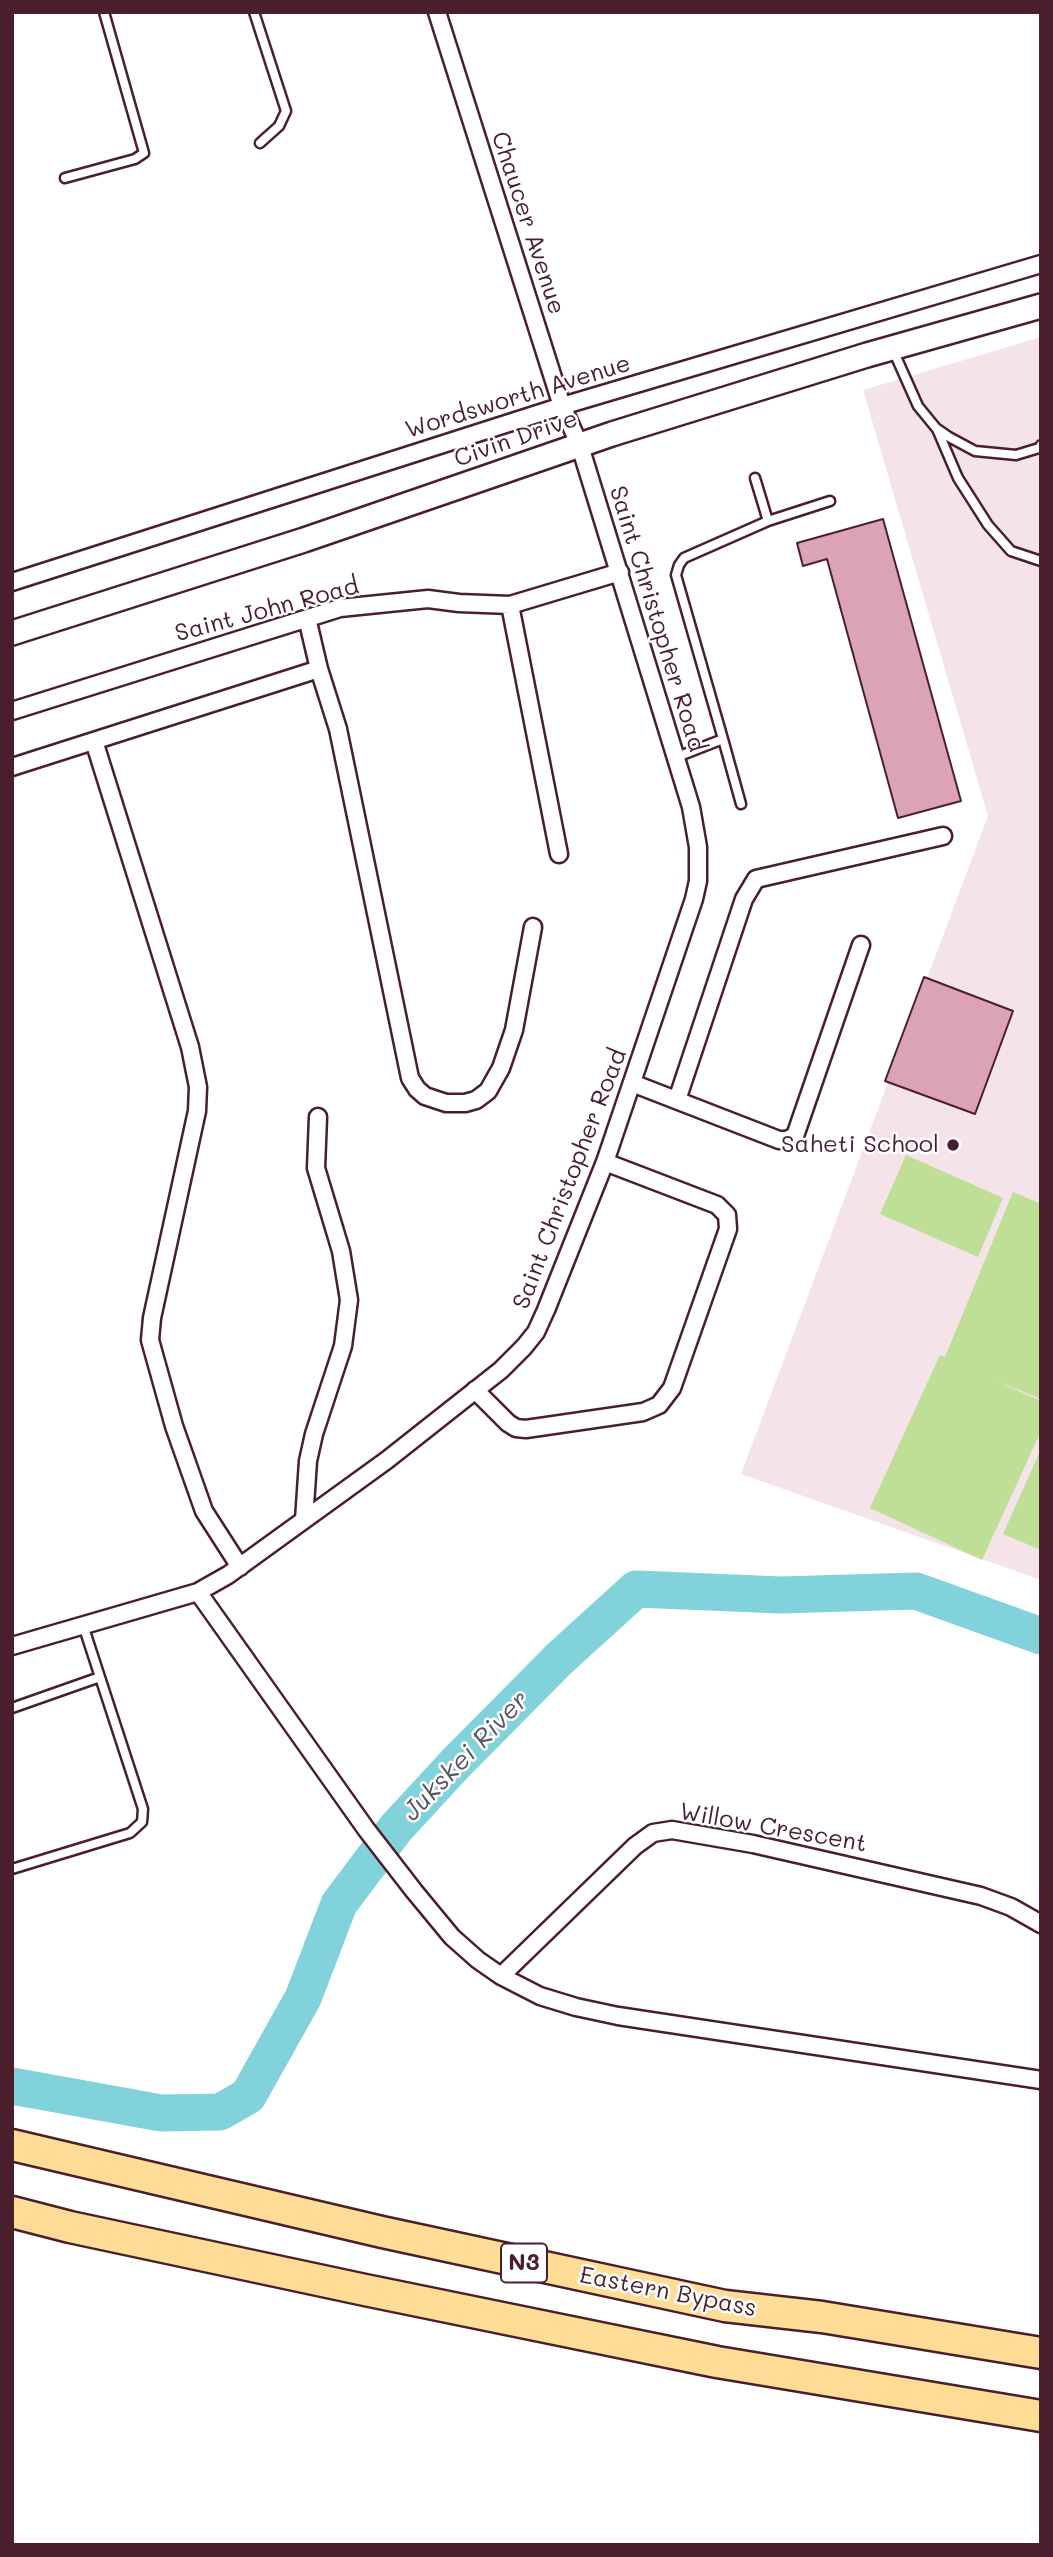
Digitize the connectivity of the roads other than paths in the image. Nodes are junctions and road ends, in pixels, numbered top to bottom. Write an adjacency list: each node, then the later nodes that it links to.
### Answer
1 (104, 12): 5 (lane)
2 (254, 12): 4 (lane)
3 (437, 12): 9 (street, Chaucer Avenue)
4 (260, 143)
5 (65, 178)
6 (1041, 264): 9 (street, Wordsworth Avenue)
7 (1041, 306): 8 (main road, Civin Drive)
8 (893, 348): 10 (lane); 12 (main road, Civin Drive)
9 (562, 406): 12 (street, Chaucer Avenue); 18 (street, Wordsworth Avenue)
10 (936, 428): 11 (lane); 16 (lane)
11 (1041, 445)
12 (580, 446): 17 (street, Saint Christopher Road); 21 (main road, Civin Drive)
13 (755, 478): 15 (lane)
14 (830, 501): 15 (lane)
15 (768, 521): 24 (lane)
16 (1041, 561)
17 (620, 572): 19 (street, Saint John Road); 26 (street, Saint Christopher Road)
18 (12, 582)
19 (510, 605): 20 (street, Saint John Road); 30 (street)
20 (307, 618): 22 (street); 23 (street, Saint John Road)
21 (12, 633)
22 (318, 669): 25 (street); 31 (street)
23 (12, 711)
24 (723, 739): 26 (lane); 28 (lane)
25 (94, 741): 27 (street); 39 (street)
26 (677, 757): 33 (street, Saint Christopher Road)
27 (12, 767)
28 (741, 804)
29 (943, 836): 34 (street)
30 (559, 854)
31 (533, 927)
32 (861, 946): 34 (street)
33 (632, 1083): 34 (street); 36 (street, Saint Christopher Road)
34 (677, 1100)
35 (318, 1117): 38 (street)
36 (605, 1162): 37 (street, Saint Christopher Road); 37 (street)
37 (475, 1391): 38 (street, Saint Christopher Road)
38 (304, 1520): 39 (street, Saint Christopher Road)
39 (240, 1567): 40 (street, Saint Christopher Road)
40 (198, 1592): 41 (street, Saint Christopher Road); 47 (street)
41 (83, 1625): 42 (street, Saint Christopher Road); 43 (lane)
42 (12, 1646)
43 (100, 1677): 44 (lane); 45 (lane)
44 (12, 1708)
45 (12, 1869)
46 (1041, 1924): 47 (street, Willow Crescent)
47 (501, 1976): 48 (street)
48 (1041, 2080)
49 (12, 2145): 51 (highway, Eastern Bypass / N3)
50 (12, 2212): 52 (highway, N3)
51 (1041, 2353)
52 (1041, 2416)

